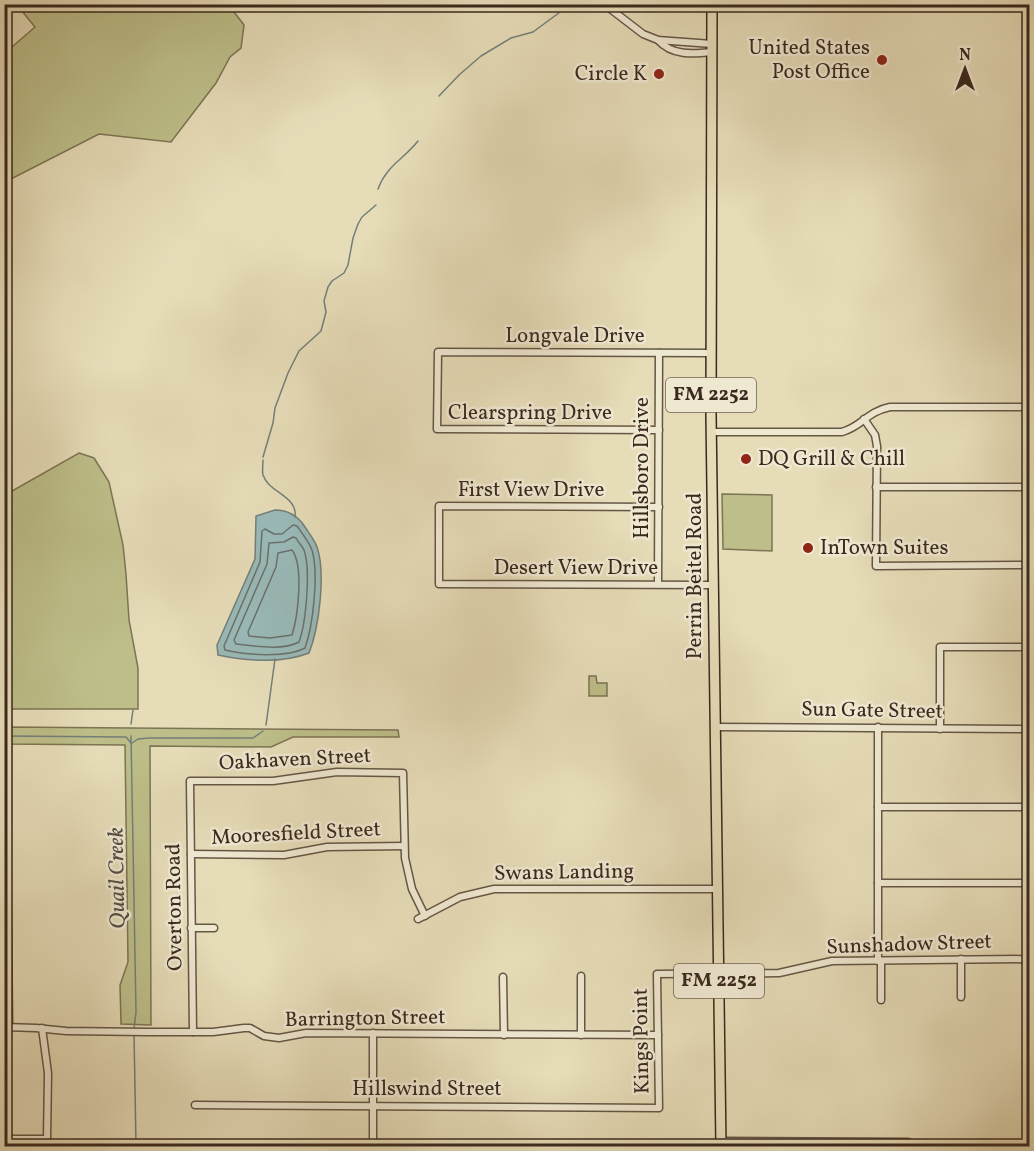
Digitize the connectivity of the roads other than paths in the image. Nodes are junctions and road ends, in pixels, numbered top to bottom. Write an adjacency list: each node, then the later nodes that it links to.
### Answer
1 (604, 4): 3 (street)
2 (712, 4): 3 (main road, Perrin Beitel Road / FM 2252)
3 (712, 48): 5 (main road, Perrin Beitel Road / FM 2252)
4 (659, 352): 5 (street, Longvale Drive); 8 (street, Longvale Drive); 9 (street, Hillsboro Drive)
5 (711, 353): 10 (main road, Perrin Beitel Road / FM 2252)
6 (1029, 407): 7 (street)
7 (864, 419): 10 (street); 11 (street)
8 (437, 429): 9 (street, Clearspring Drive)
9 (659, 430): 13 (street, Hillsboro Drive)
10 (712, 432): 17 (main road, Perrin Beitel Road / FM 2252)
11 (876, 487): 12 (street); 14 (street)
12 (1029, 487)
13 (659, 507): 15 (street, First View Drive); 16 (street, Hillsboro Drive)
14 (1029, 565)
15 (439, 584): 16 (street, Desert View Drive)
16 (658, 584): 17 (street, Desert View Drive)
17 (713, 585): 19 (main road, Perrin Beitel Road / FM 2252)
18 (1029, 647): 21 (street)
19 (715, 727): 20 (street, Sun Gate Street); 31 (main road, Perrin Beitel Road / FM 2252)
20 (878, 727): 21 (street, Sun Gate Street); 24 (street)
21 (940, 729): 22 (street, Sun Gate Street)
22 (1029, 729)
23 (190, 781): 27 (street, Oakhaven Street); 28 (street, Overton Road)
24 (878, 807): 25 (street); 29 (street)
25 (1029, 807)
26 (4, 834): 45 (street)
27 (404, 846): 28 (street, Mooresfield Street); 32 (street)
28 (191, 854): 34 (street, Overton Road)
29 (878, 883): 30 (street); 38 (street)
30 (1029, 883)
31 (718, 889): 32 (street, Swans Landing); 39 (main road, Perrin Beitel Road / FM 2252)
32 (425, 916): 33 (street, Swans Landing)
33 (418, 920)
34 (192, 928): 35 (street); 47 (street, Overton Road)
35 (214, 928)
36 (961, 959): 37 (street, Sunshadow Street); 38 (street, Sunshadow Street); 43 (street)
37 (1029, 959)
38 (879, 961): 39 (street, Sunshadow Street); 44 (street)
39 (719, 973): 40 (street, Sunshadow Street); 56 (main road, Perrin Beitel Road / FM 2252)
40 (657, 974): 51 (street, Kings Point)
41 (581, 976): 50 (street)
42 (504, 977): 49 (street)
43 (961, 997)
44 (881, 1000)
45 (7, 1027): 46 (street, Barrington Street)
46 (42, 1028): 47 (street, Barrington Street); 55 (street)
47 (193, 1032): 48 (street, Barrington Street)
48 (373, 1033): 49 (street, Barrington Street); 53 (street)
49 (504, 1035): 50 (street, Barrington Street)
50 (580, 1035): 51 (street, Barrington Street)
51 (658, 1035): 54 (street, Kings Point)
52 (195, 1105): 53 (street, Hillswind Street)
53 (373, 1106): 54 (street, Hillswind Street); 57 (street)
54 (659, 1108)
55 (4, 1139)
56 (721, 1143): 58 (street)
57 (373, 1146)
58 (918, 1146)

